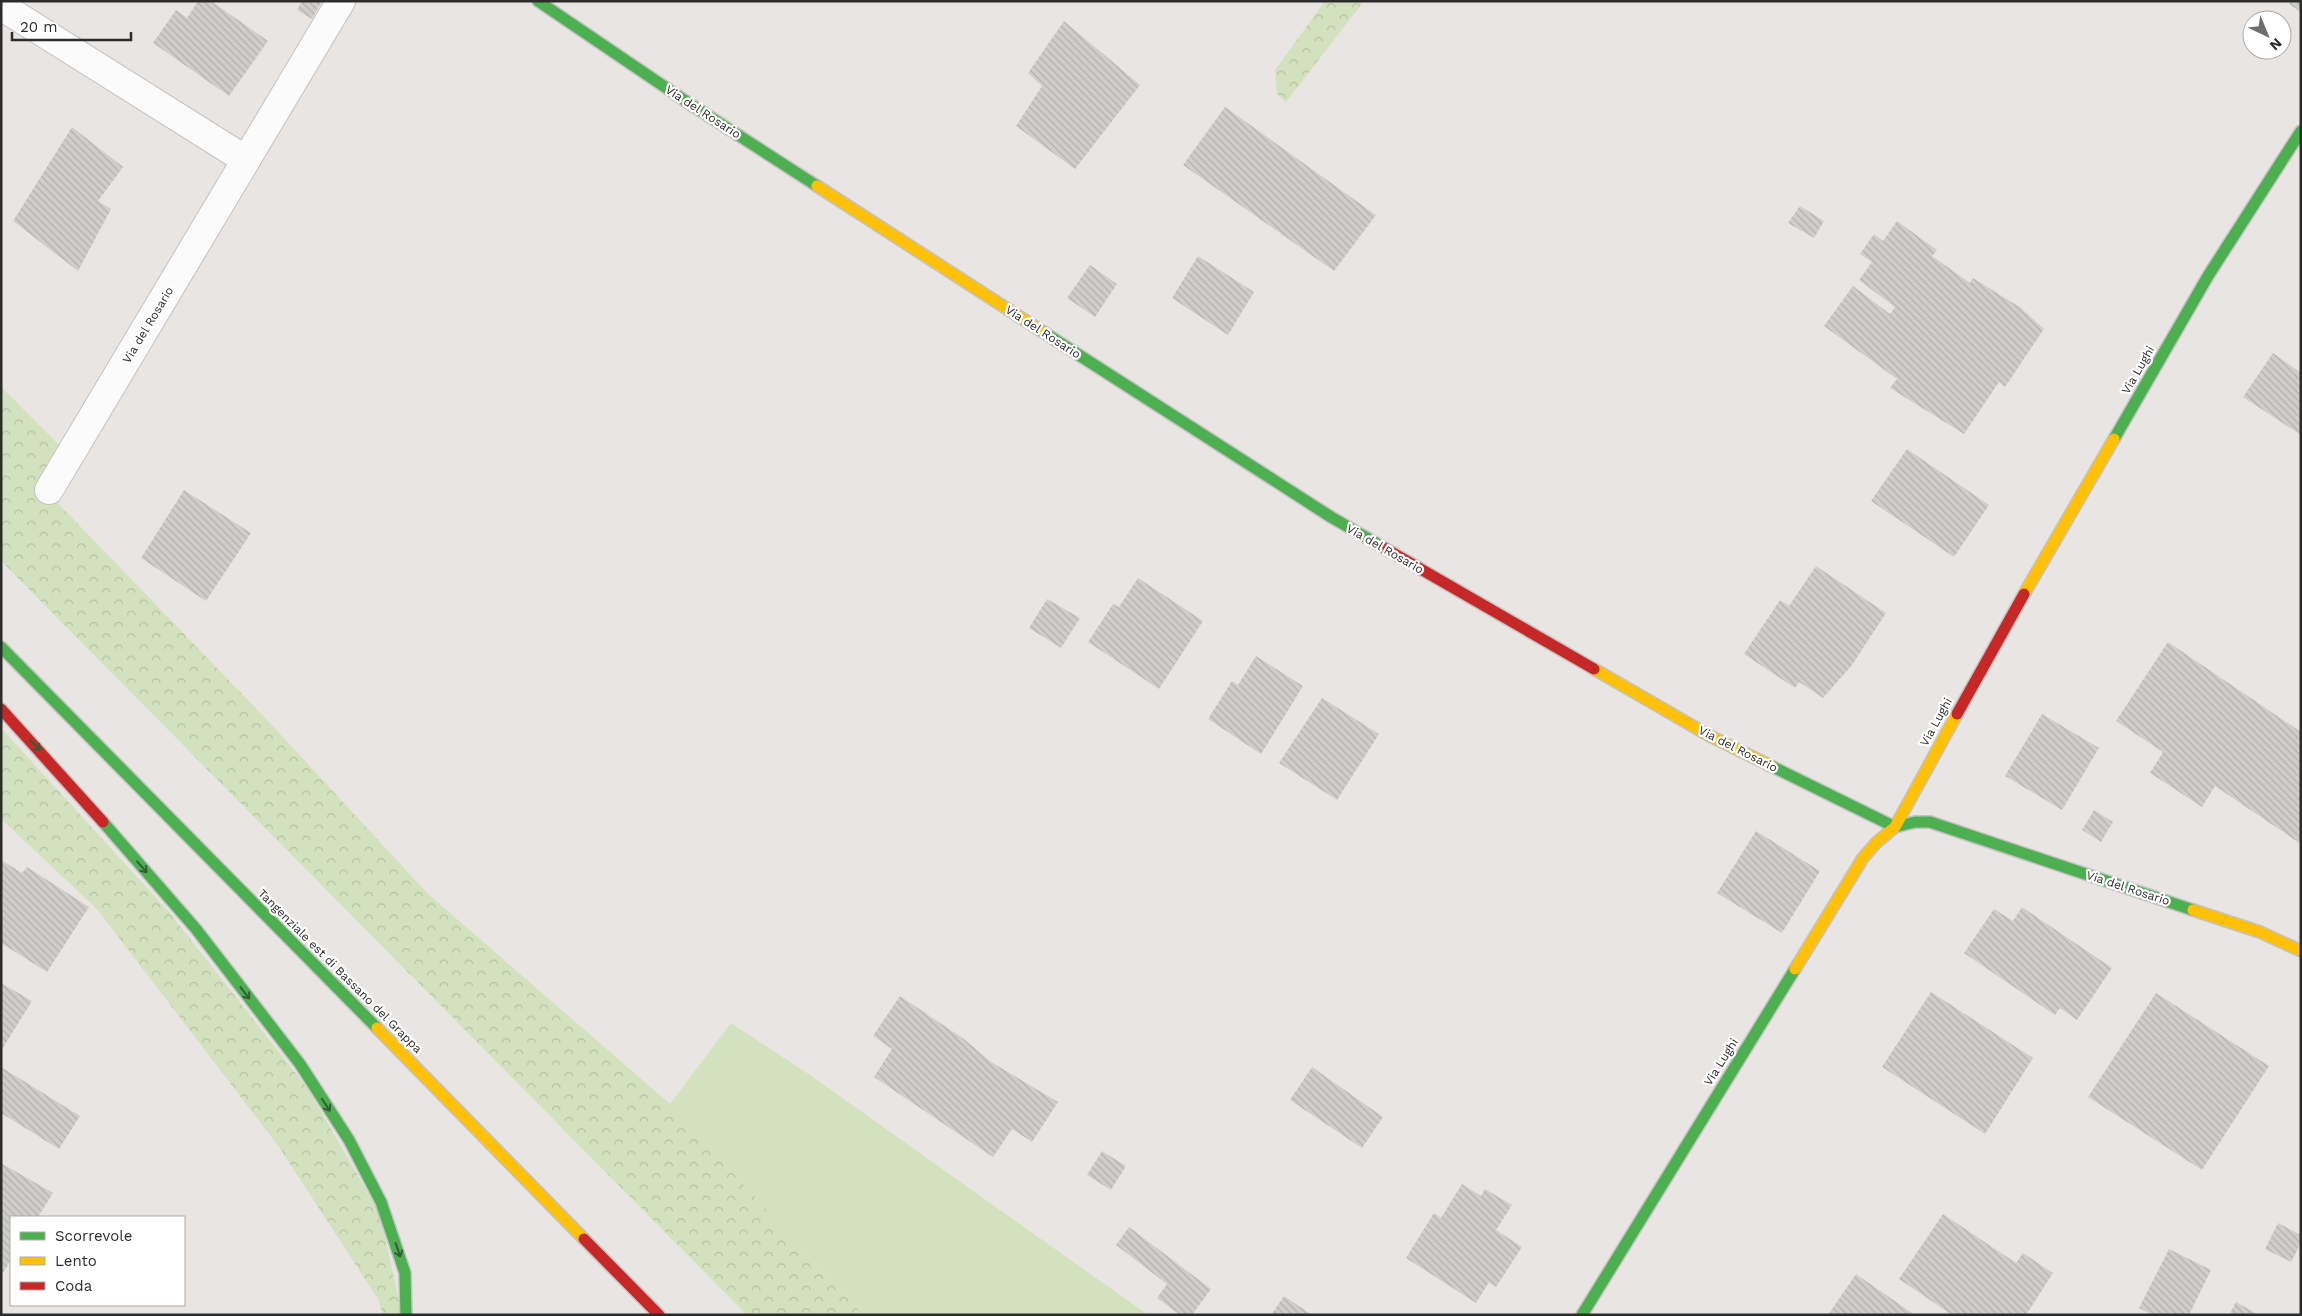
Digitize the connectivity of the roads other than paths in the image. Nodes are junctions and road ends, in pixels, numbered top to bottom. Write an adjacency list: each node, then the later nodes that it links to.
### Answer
1 (341, 1): 5 (street, Via del Rosario)
2 (538, 1): 9 (main road, Via del Rosario)
3 (1, 6): 5 (street)
4 (2301, 131): 9 (main road, Via Lughi)
5 (246, 160): 6 (street, Via del Rosario)
6 (49, 490)
7 (1, 648): 12 (main road, Tangenziale est di Bassano del Grappa)
8 (1, 710): 11 (main road, one-way to 11)
9 (1895, 827): 10 (main road, Via del Rosario); 13 (main road, Via Lughi)
10 (2301, 951)
11 (406, 1315)
12 (659, 1315)
13 (1582, 1315)

